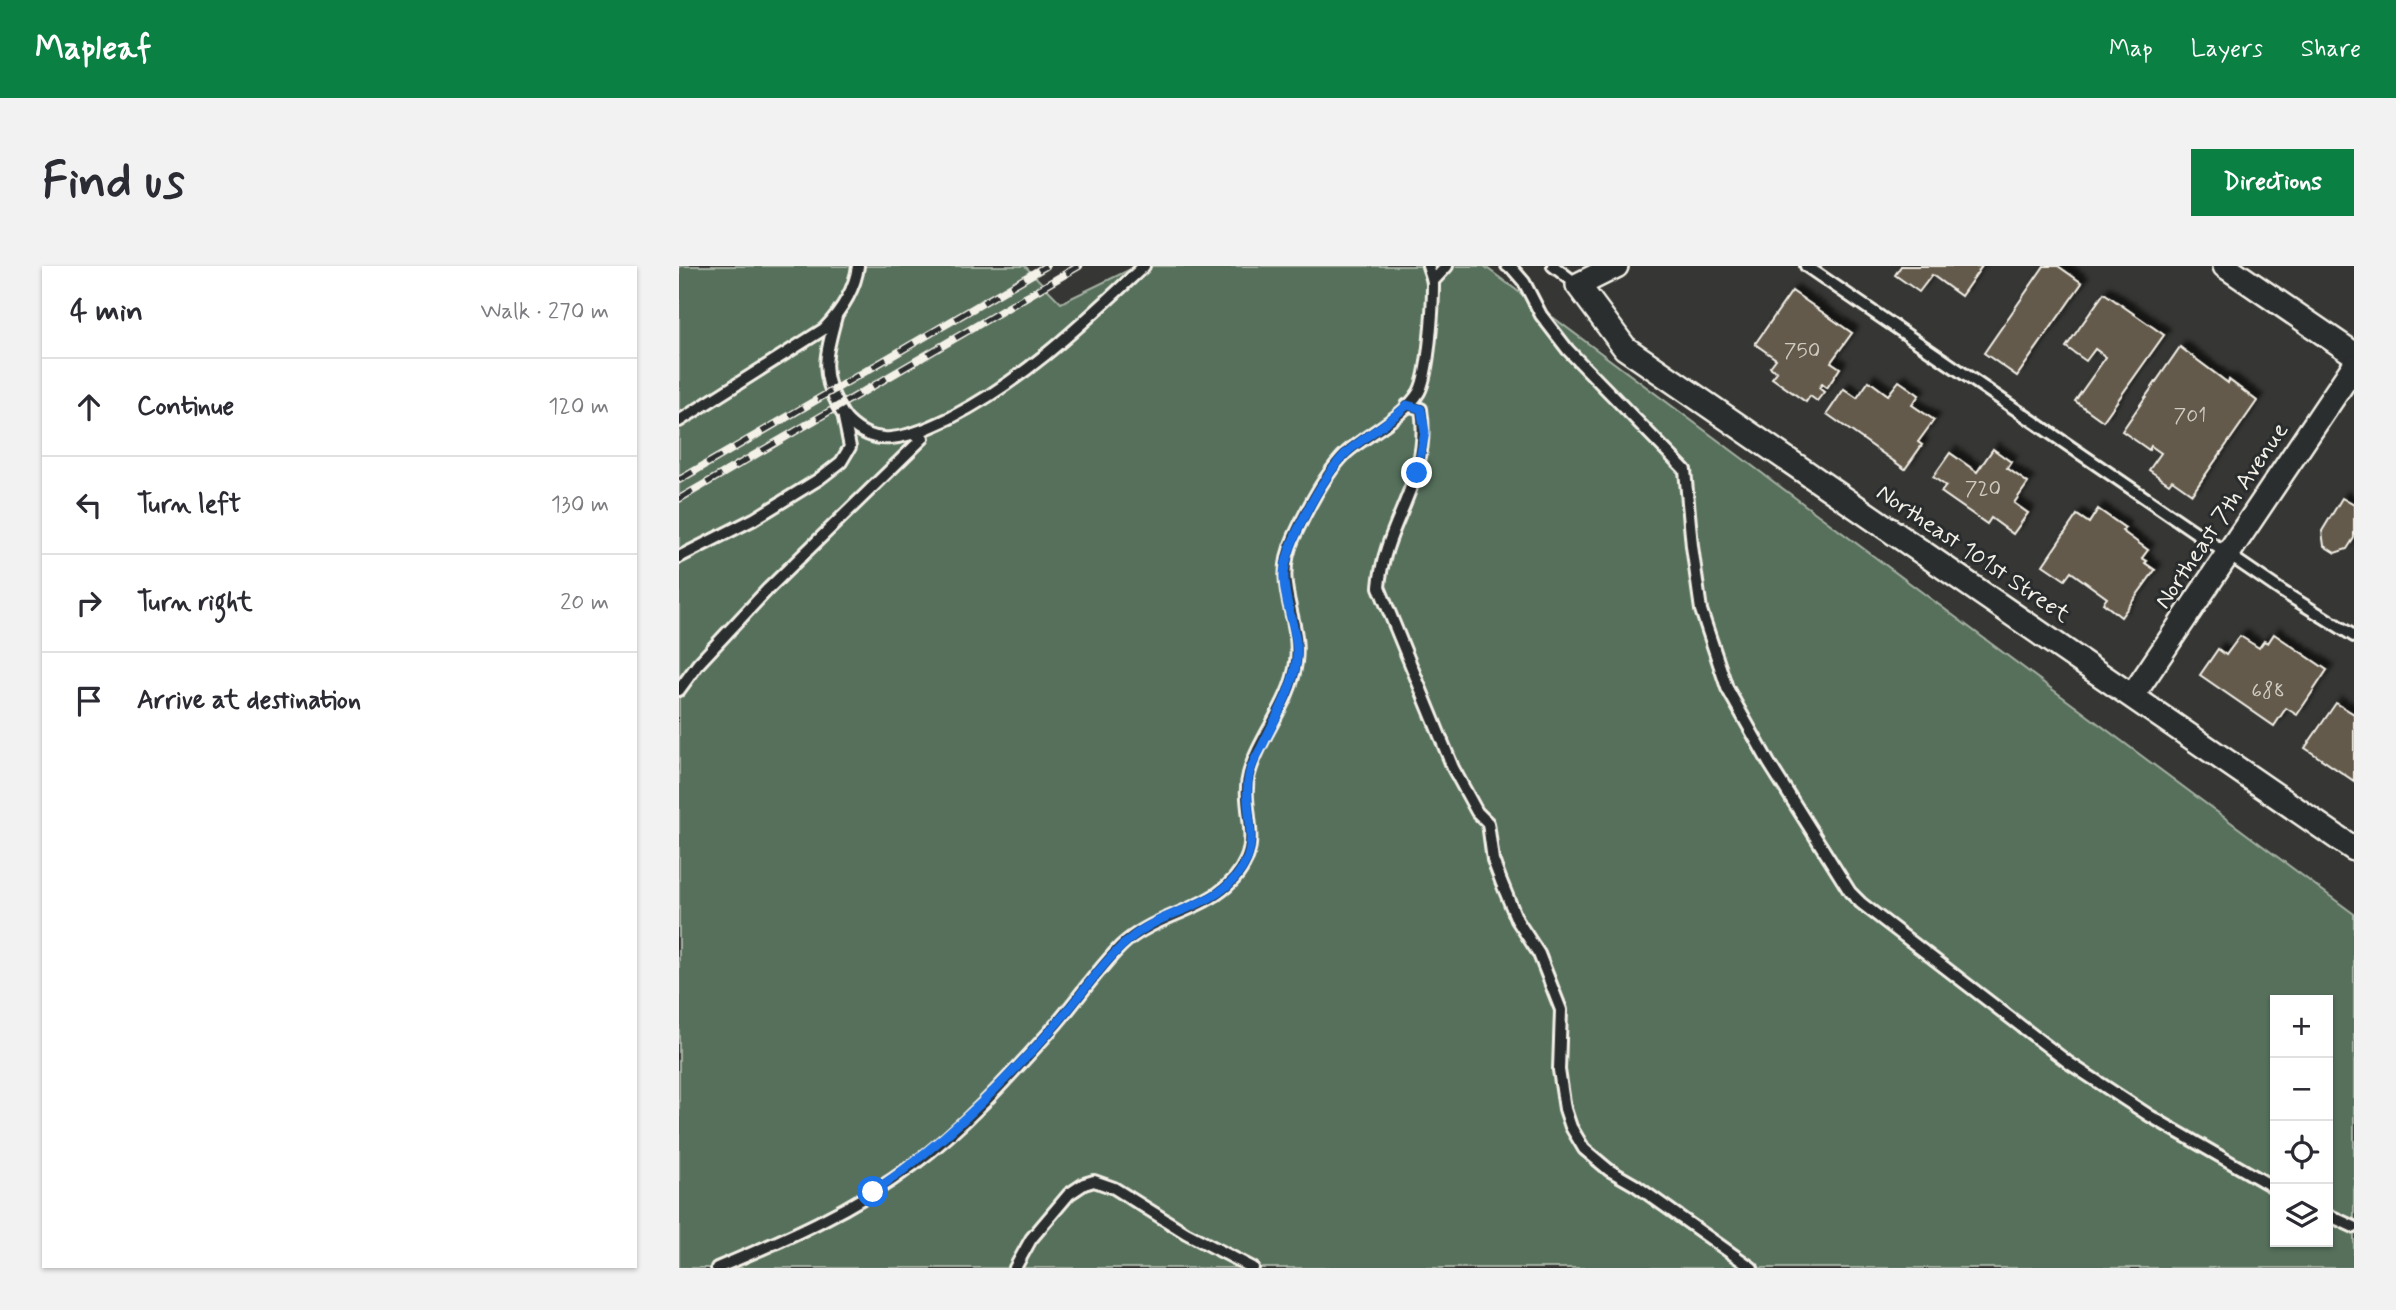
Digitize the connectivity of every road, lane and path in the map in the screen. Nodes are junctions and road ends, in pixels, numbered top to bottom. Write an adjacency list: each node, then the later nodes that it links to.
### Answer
1 (858, 266): 12 (lane)
2 (1145, 266): 18 (lane)
3 (1428, 266): 10 (lane)
4 (1447, 266): 10 (lane)
5 (1507, 266): 25 (lane)
6 (1553, 266): 11 (lane)
7 (1616, 266): 11 (street)
8 (1806, 266): 19 (lane)
9 (2225, 266): 13 (street)
10 (1433, 281): 15 (lane)
11 (1578, 285): 23 (street, Northeast 101st Street)
12 (836, 316): 16 (lane); 17 (lane)
13 (2354, 354)
14 (2354, 366): 19 (street, Northeast 7th Avenue)
15 (1407, 405): 28 (lane); 31 (lane)
16 (844, 418): 18 (lane); 20 (lane)
17 (679, 421)
18 (918, 436): 22 (lane)
19 (2228, 553): 21 (lane); 23 (street, Northeast 7th Avenue)
20 (679, 557)
21 (2354, 636)
22 (679, 690)
23 (2133, 695): 24 (street, Northeast 101st Street)
24 (2354, 849)
25 (2270, 1185)
26 (2333, 1216): 27 (lane)
27 (2354, 1227)
28 (717, 1268)
29 (1015, 1268): 30 (lane)
30 (1253, 1268)
31 (1752, 1268)

